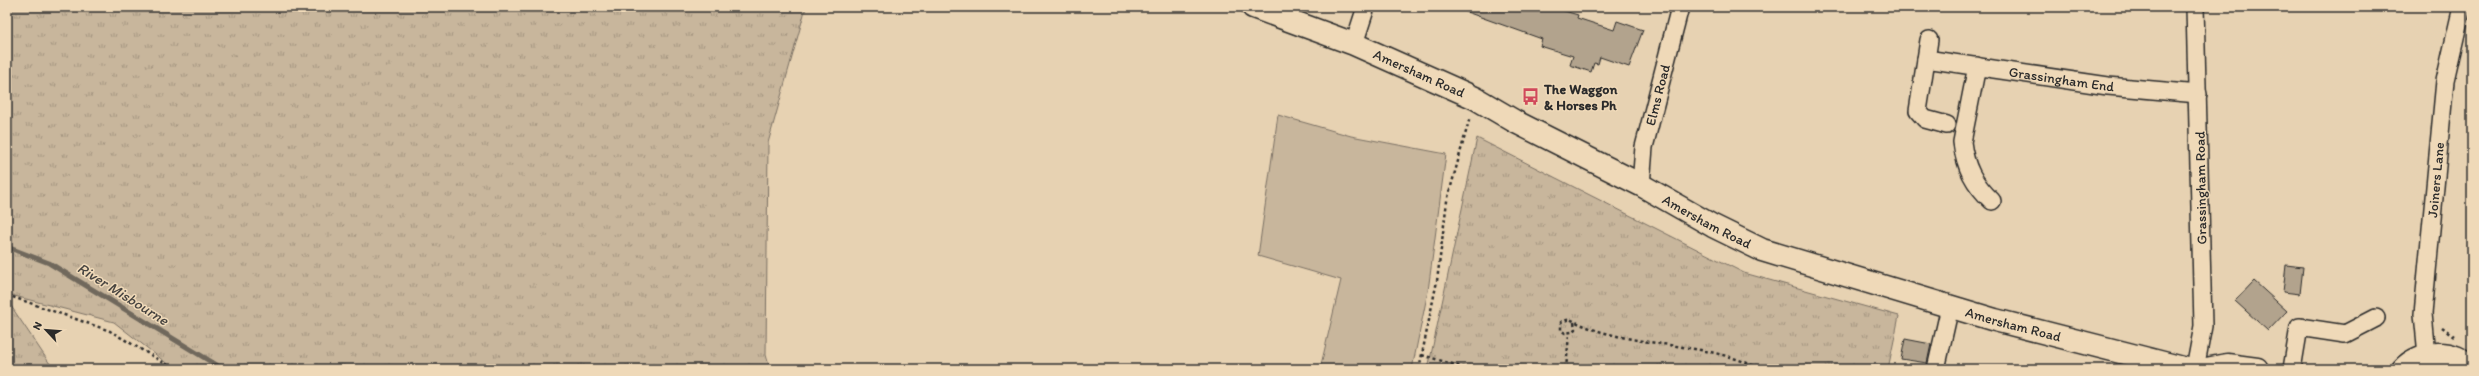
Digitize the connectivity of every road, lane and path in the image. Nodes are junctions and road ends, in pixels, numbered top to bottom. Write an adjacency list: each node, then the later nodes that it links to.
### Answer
1 (1253, 7): 7 (highway, Amersham Road)
2 (1366, 7): 7 (street)
3 (1680, 7): 13 (street, Elms Road)
4 (2195, 7): 10 (street, Grassingham Road)
5 (2462, 7): 17 (street, Joiners Lane)
6 (1929, 40): 8 (street)
7 (1354, 44): 11 (highway, Amersham Road)
8 (1926, 59): 9 (street, Grassingham End); 12 (street)
9 (1977, 66): 10 (street, Grassingham End); 14 (street)
10 (2198, 94): 31 (street, Grassingham Road)
11 (1475, 98): 13 (highway, Amersham Road); 22 (path)
12 (1947, 125)
13 (1641, 185): 16 (highway, Amersham Road)
14 (1992, 201)
15 (7, 294): 24 (path)
16 (1950, 307): 29 (street); 30 (highway, Amersham Road)
17 (2423, 314): 21 (path); 23 (street, Joiners Lane)
18 (2376, 318): 34 (street)
19 (1574, 322): 20 (path); 20 (path); 28 (path)
20 (1569, 334): 27 (path)
21 (2460, 340)
22 (1422, 355): 25 (path); 26 (path)
23 (2427, 355): 35 (highway); 36 (highway)
24 (174, 369)
25 (1419, 369)
26 (1469, 369)
27 (1566, 369)
28 (1760, 369)
29 (1936, 369)
30 (2187, 369)
31 (2195, 369)
32 (2206, 369): 33 (highway)
33 (2257, 369)
34 (2292, 369)
35 (2403, 369)
36 (2472, 369)

